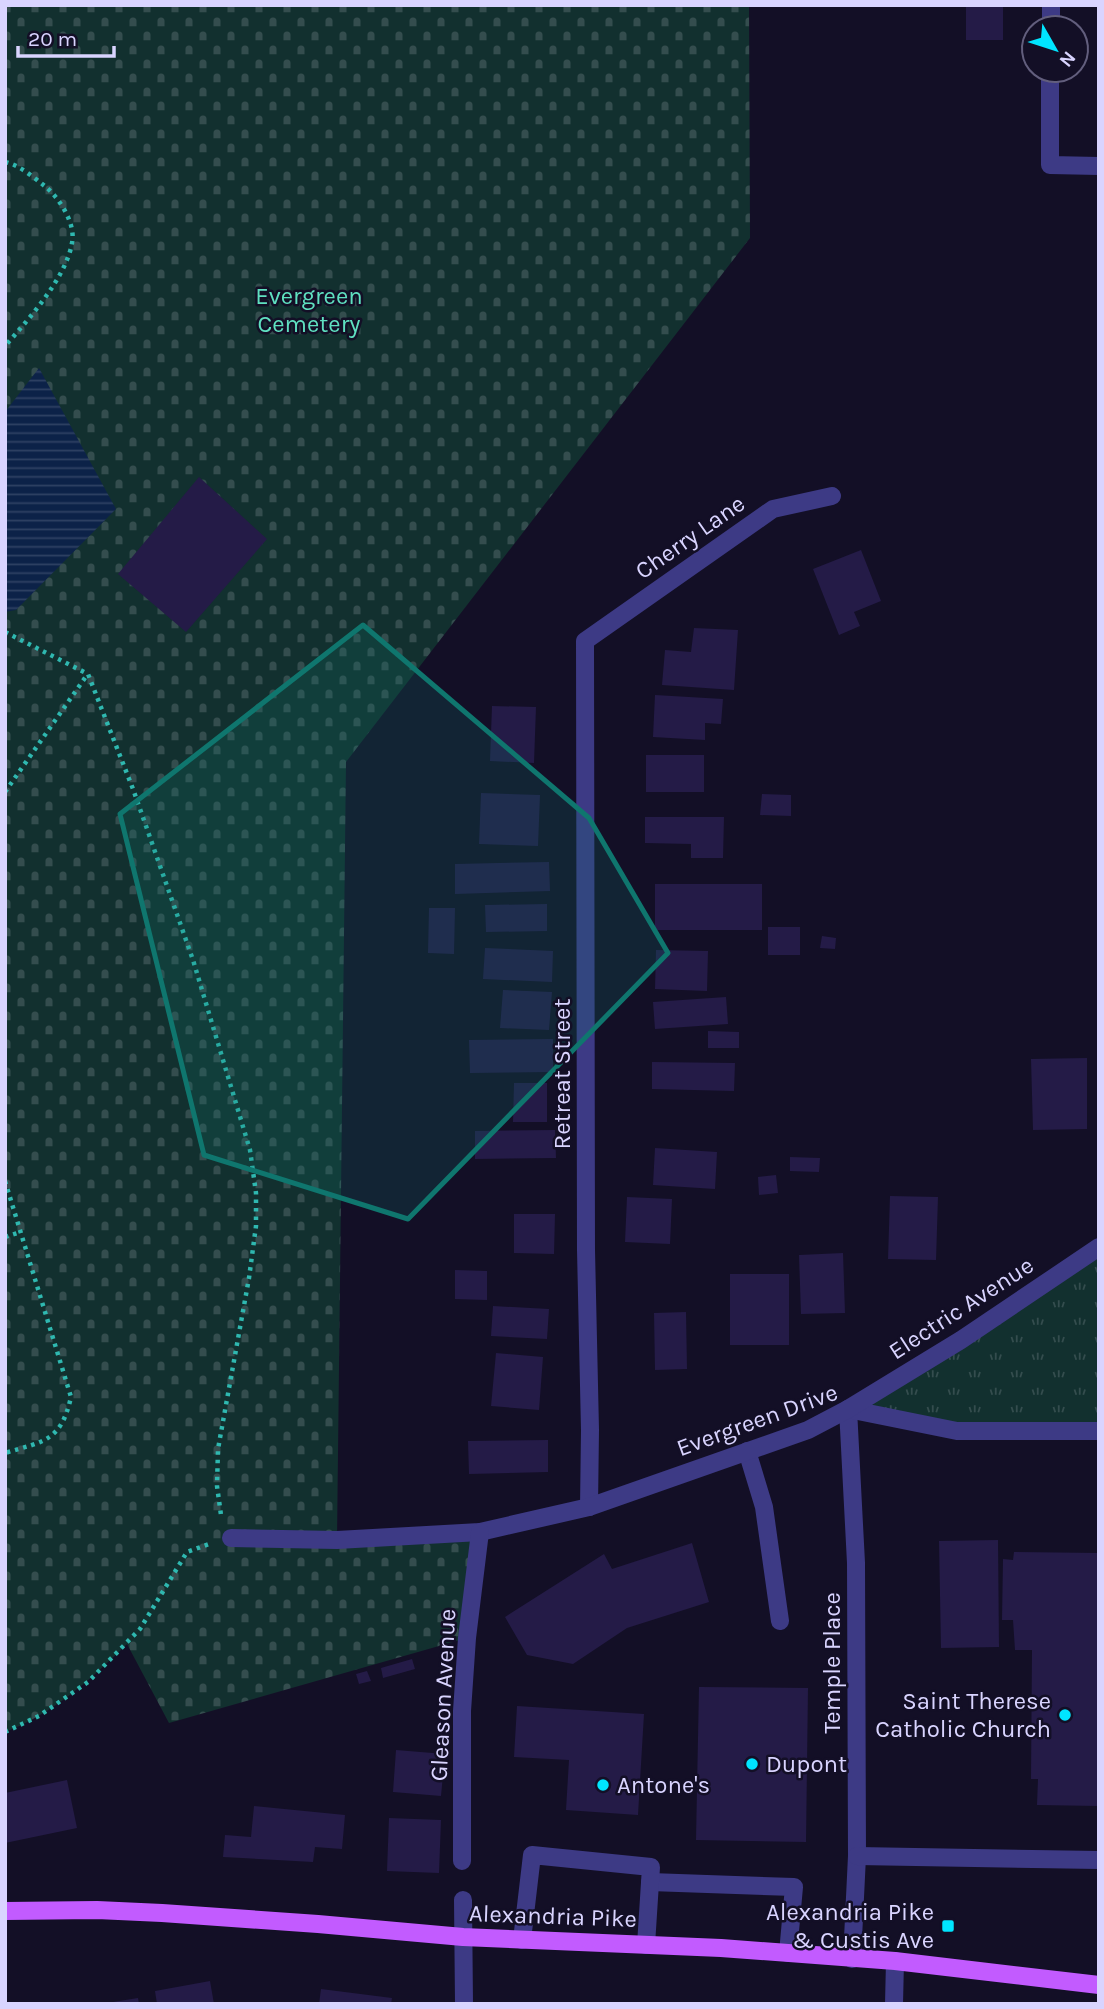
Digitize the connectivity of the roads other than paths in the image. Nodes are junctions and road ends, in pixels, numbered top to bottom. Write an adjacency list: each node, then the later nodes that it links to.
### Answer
1 (1050, 84): 2 (street)
2 (1099, 166)
3 (832, 496): 4 (street, Cherry Lane)
4 (585, 641): 9 (street, Retreat Street)
5 (1099, 1247): 6 (street, Electric Avenue)
6 (848, 1409): 7 (street, Evergreen Drive); 8 (street, Evergreen Drive); 13 (street, Temple Place)
7 (1099, 1431)
8 (747, 1451): 9 (street, Evergreen Drive); 12 (street)
9 (589, 1507): 10 (street, Evergreen Drive)
10 (480, 1532): 11 (street, Evergreen Drive); 15 (street, Gleason Avenue)
11 (231, 1538)
12 (780, 1621)
13 (857, 1856): 14 (street); 23 (street, Temple Place)
14 (1099, 1860)
15 (462, 1861)
16 (650, 1882): 20 (street); 21 (street); 22 (street)
17 (463, 1900): 19 (street)
18 (5, 1911): 19 (main road, Alexandria Pike)
19 (463, 1937): 20 (main road, Alexandria Pike); 26 (street)
20 (522, 1940): 21 (main road, Alexandria Pike)
21 (646, 1945): 22 (main road, Alexandria Pike)
22 (788, 1953): 23 (main road, Alexandria Pike)
23 (852, 1959): 24 (main road, Alexandria Pike)
24 (895, 1961): 25 (main road, Alexandria Pike); 27 (street)
25 (1099, 1986)
26 (464, 2004)
27 (894, 2004)

